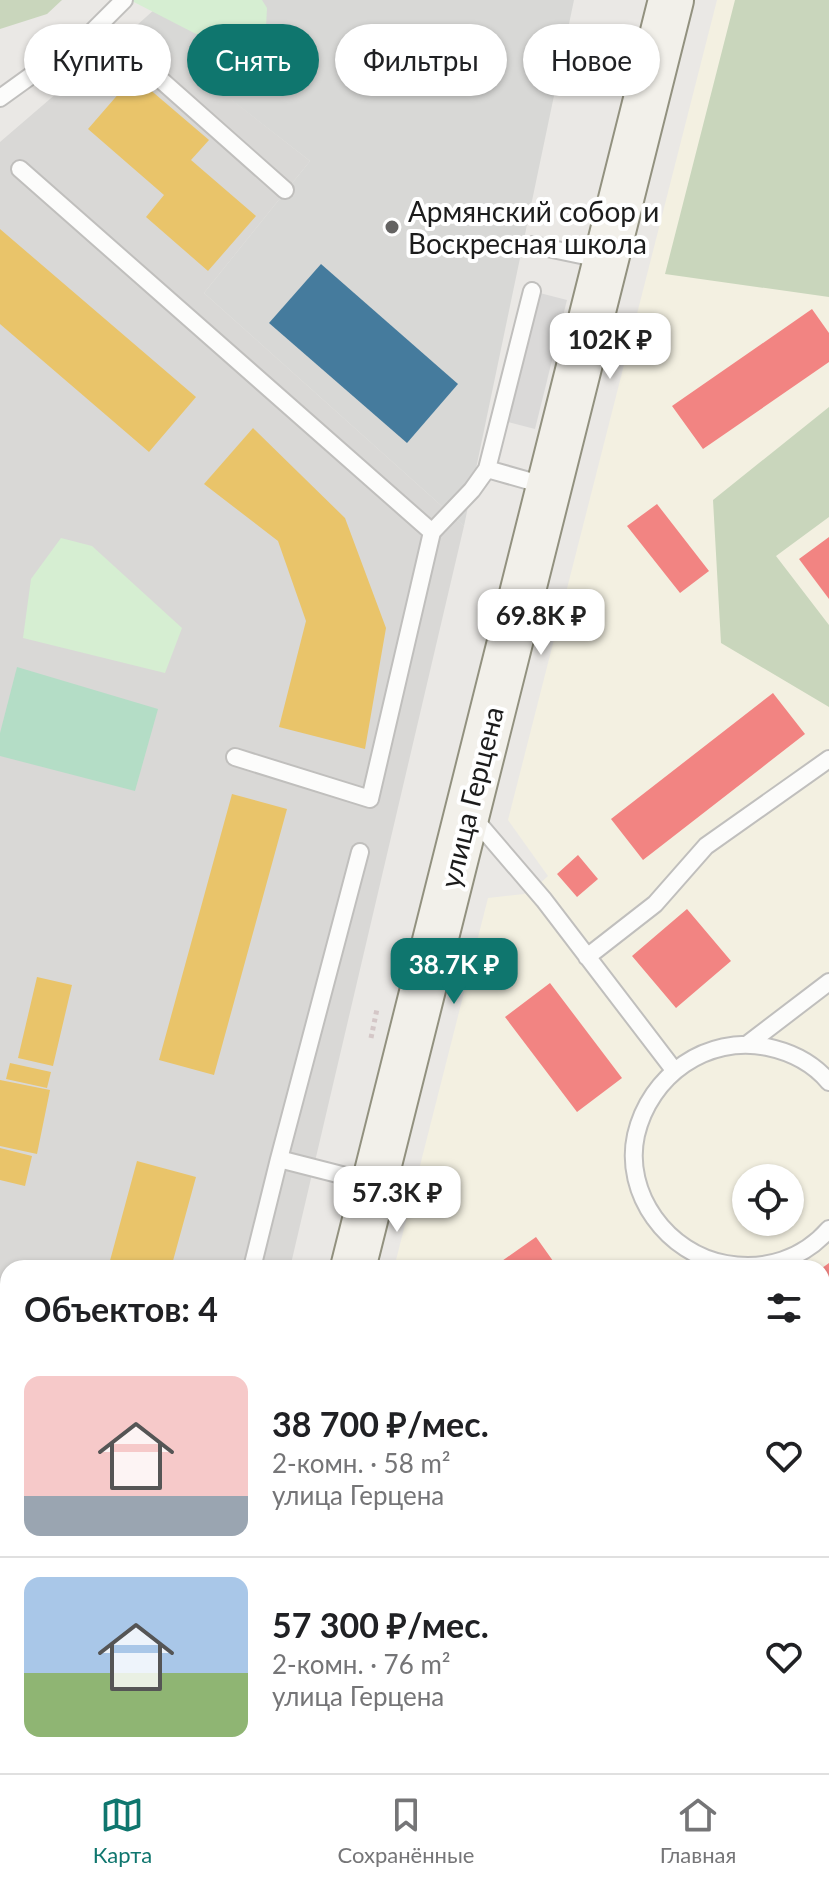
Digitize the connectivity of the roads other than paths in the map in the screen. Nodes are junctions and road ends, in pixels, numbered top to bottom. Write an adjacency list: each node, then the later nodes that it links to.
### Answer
1 (124, 0): 3 (lane)
2 (671, 0): 10 (main road, улица Герцена)
3 (100, 24)
4 (24, 80): 6 (lane)
5 (171, 89): 8 (lane)
6 (0, 98)
7 (20, 169): 14 (lane)
8 (285, 190)
9 (533, 245): 10 (lane)
10 (605, 260): 13 (main road, улица Герцена)
11 (532, 291): 12 (lane)
12 (487, 469): 13 (lane); 14 (lane)
13 (548, 486): 17 (main road, улица Герцена)
14 (432, 532): 15 (lane)
15 (235, 757)
16 (829, 759): 19 (lane)
17 (468, 811): 19 (lane); 25 (main road, улица Герцена)
18 (360, 852): 24 (lane)
19 (587, 957): 22 (lane)
20 (829, 982): 21 (lane)
21 (749, 1043): 22 (lane); 23 (lane)
22 (674, 1070): 29 (lane)
23 (829, 1082)
24 (279, 1159): 25 (lane); 27 (lane)
25 (375, 1184): 28 (main road, улица Герцена)
26 (829, 1229): 30 (lane)
27 (254, 1260)
28 (355, 1260)
29 (705, 1260)
30 (786, 1260)

